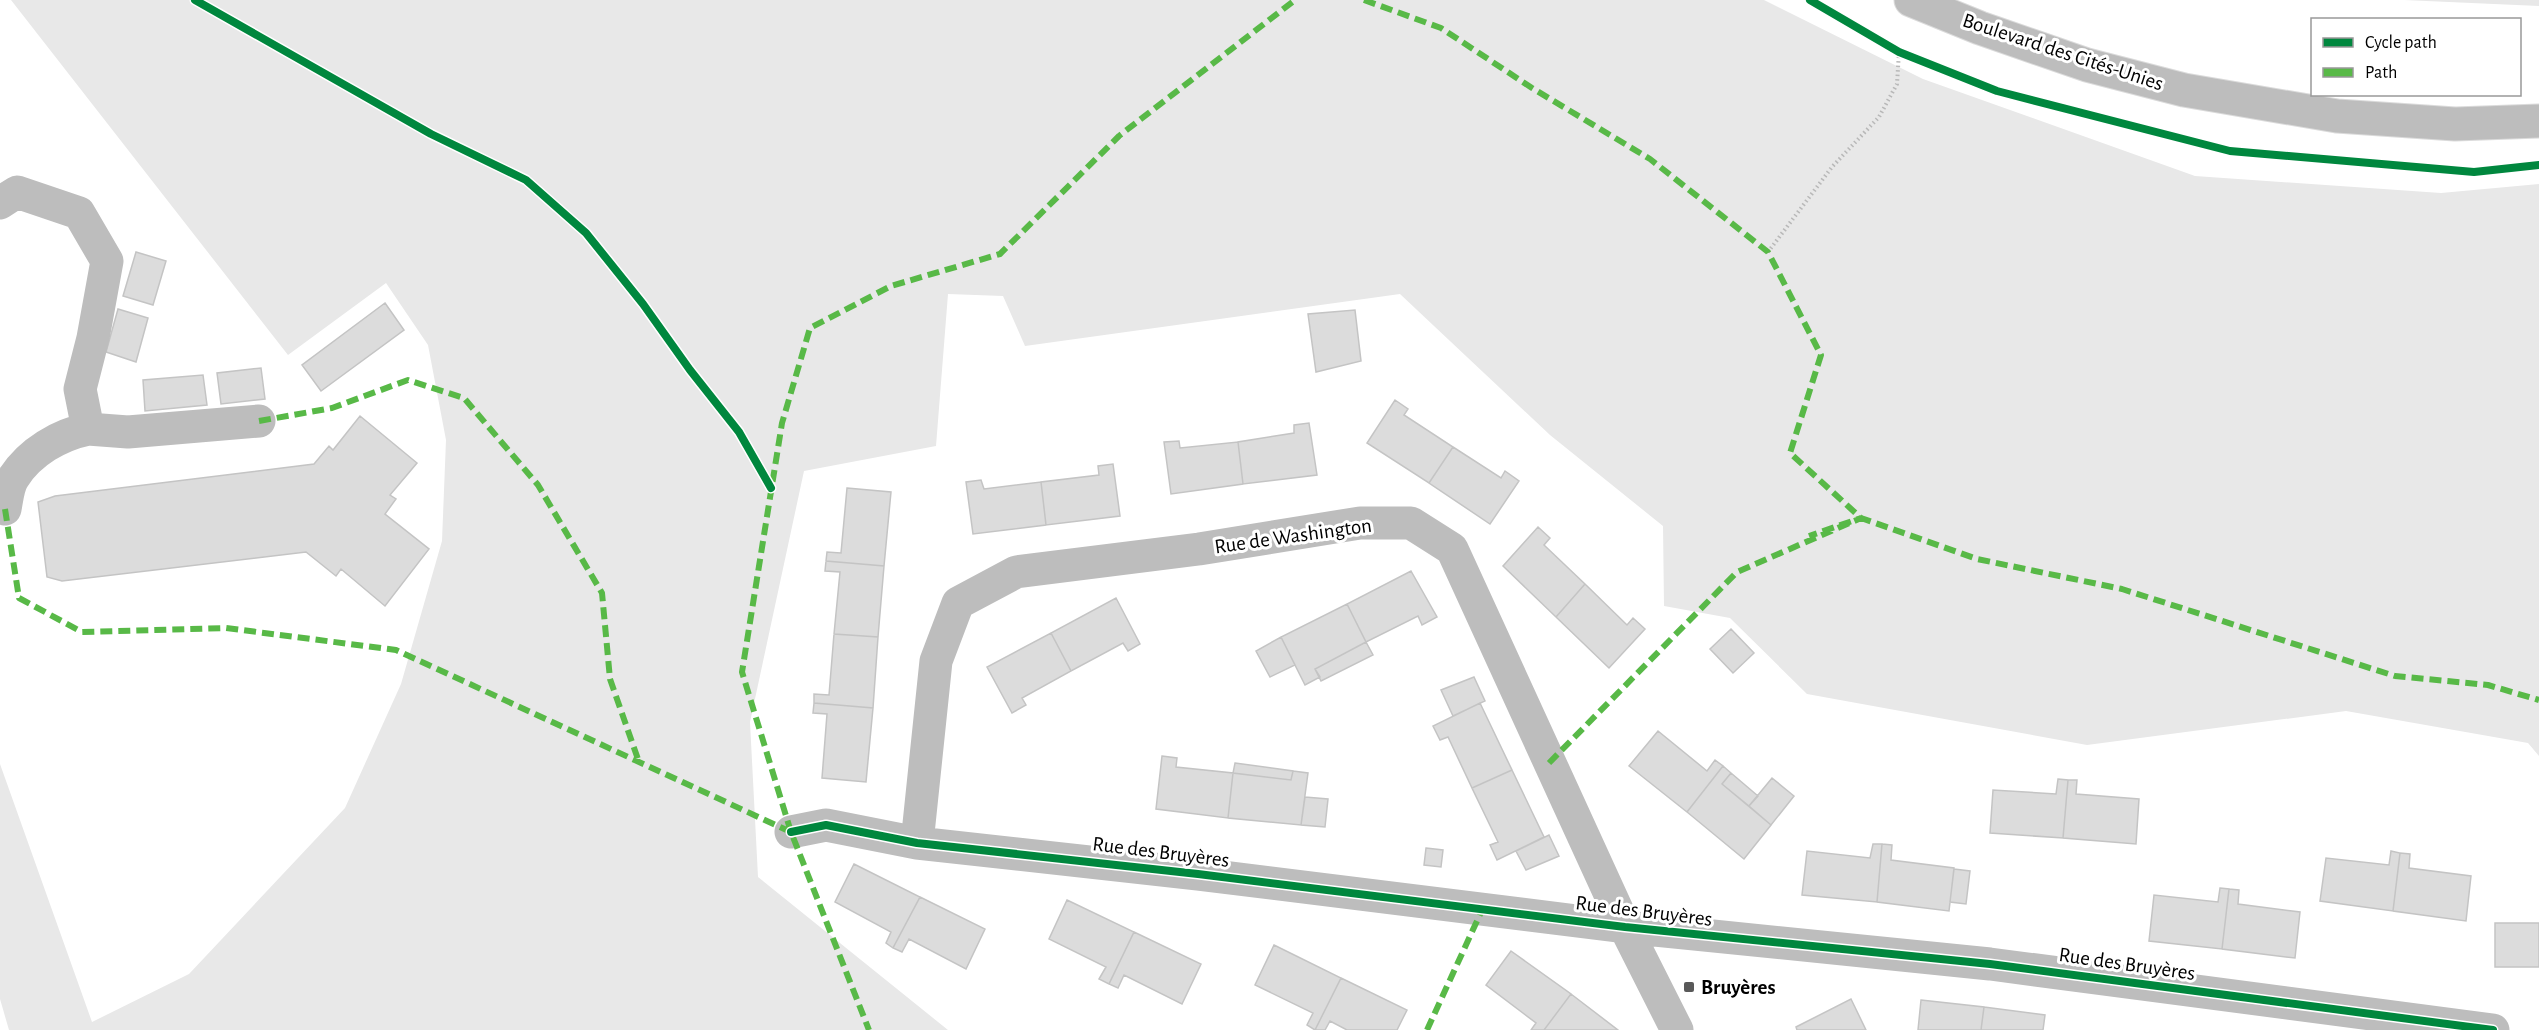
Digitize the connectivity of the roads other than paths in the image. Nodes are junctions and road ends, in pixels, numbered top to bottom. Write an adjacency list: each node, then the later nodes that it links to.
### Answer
1 (1911, 0): 2 (street, Boulevard des Cités-Unies)
2 (2539, 121)
3 (0, 202): 5 (street)
4 (259, 421): 5 (street)
5 (88, 429): 6 (street)
6 (4, 509)
7 (791, 832): 8 (street, Rue des Bruyères)
8 (917, 843): 9 (street, Rue des Bruyères); 9 (street, Rue de Washington)
9 (1625, 927): 10 (street, Rue de Washington); 11 (street, Rue des Bruyères)
10 (1677, 1030)
11 (2493, 1030)

